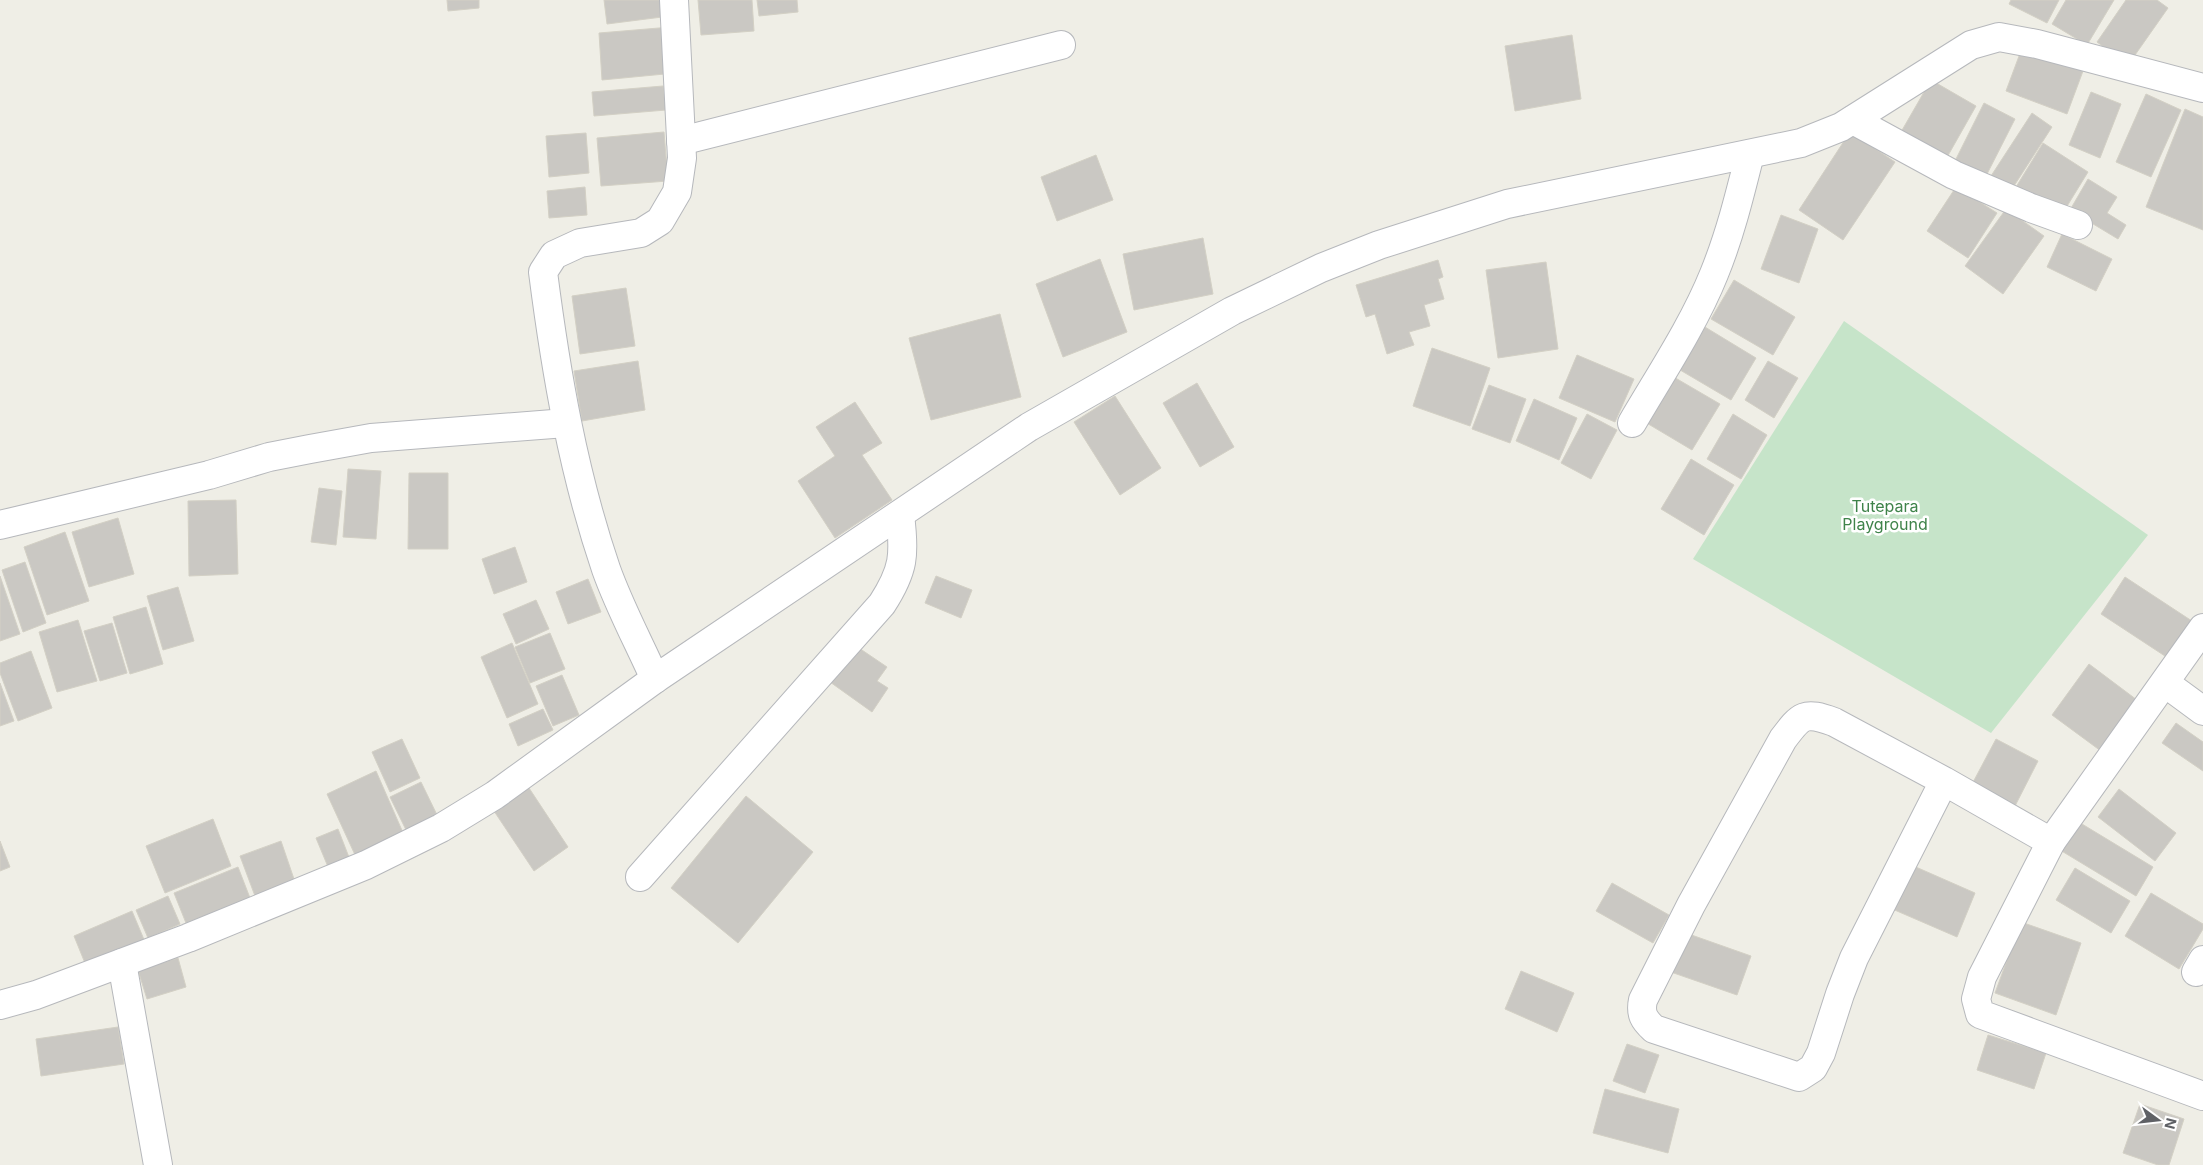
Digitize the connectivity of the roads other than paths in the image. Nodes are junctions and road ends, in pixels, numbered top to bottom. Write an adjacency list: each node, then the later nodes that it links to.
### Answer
1 (674, 0): 5 (street)
2 (1061, 45): 5 (street)
3 (2203, 88): 4 (street)
4 (1853, 120): 6 (street); 7 (street)
5 (681, 141): 8 (street)
6 (1750, 154): 9 (street); 10 (street)
7 (2078, 225)
8 (566, 423): 11 (street); 13 (street)
9 (1632, 424)
10 (900, 515): 13 (street); 18 (street)
11 (0, 525)
12 (2203, 628): 14 (street)
13 (656, 679): 19 (street)
14 (2165, 683): 15 (street); 17 (street)
15 (2203, 710)
16 (1944, 781): 16 (street); 17 (street)
17 (2051, 842): 21 (street)
18 (640, 877)
19 (122, 963): 20 (street); 22 (street)
20 (0, 1005)
21 (2203, 1096)
22 (158, 1165)

